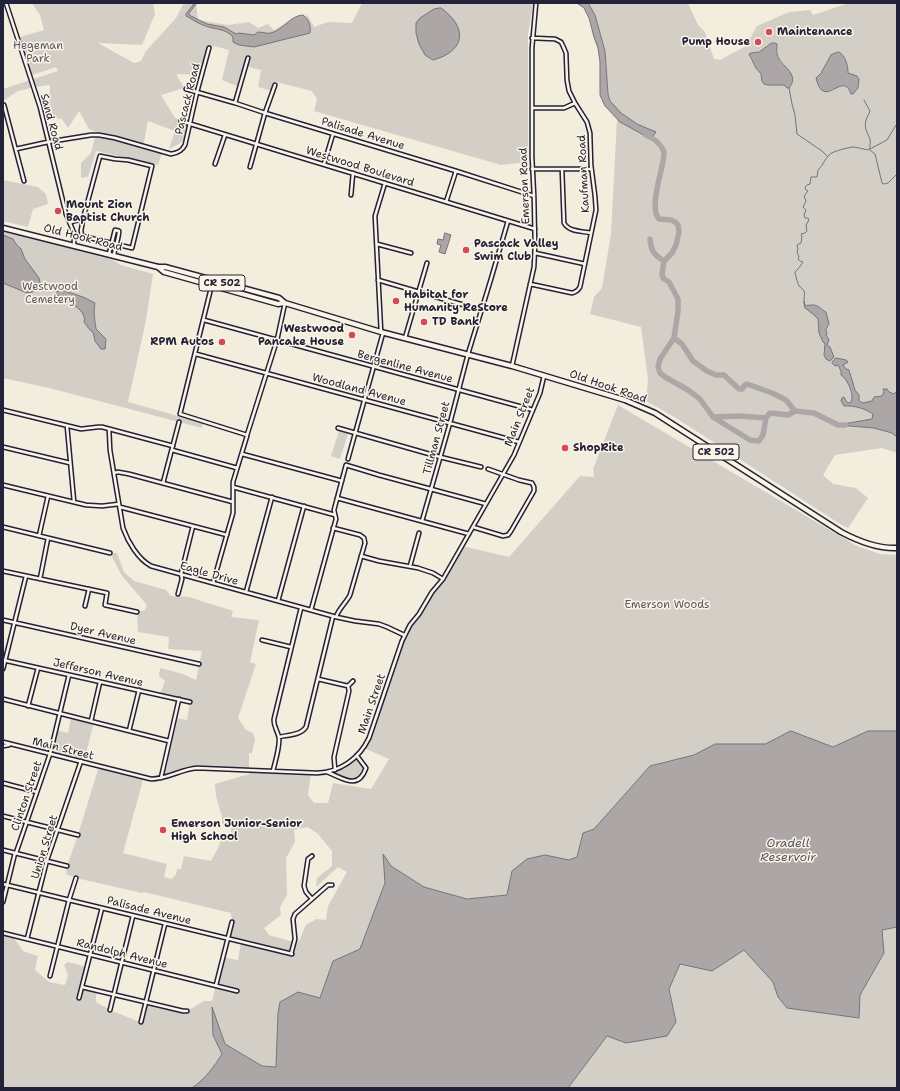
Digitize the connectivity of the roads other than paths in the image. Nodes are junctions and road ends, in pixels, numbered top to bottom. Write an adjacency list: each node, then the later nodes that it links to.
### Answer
1 (6, 3): 18 (street, Sand Road)
2 (536, 3): 3 (street, Emerson Road)
3 (532, 38): 10 (street, Kaufman Road); 12 (street, Emerson Road)
4 (209, 48): 8 (street, Pascack Road)
5 (248, 58): 9 (street)
6 (275, 85): 13 (street)
7 (186, 89): 8 (street, Palisade Avenue)
8 (197, 92): 9 (street, Palisade Avenue); 15 (street, Pascack Road)
9 (235, 103): 13 (street, Palisade Avenue)
10 (575, 103): 12 (street); 26 (street, Kaufman Road)
11 (4, 105): 20 (street)
12 (532, 108): 24 (street, Emerson Road)
13 (265, 114): 16 (street, Palisade Avenue); 19 (street)
14 (181, 121): 15 (street, Westwood Boulevard)
15 (190, 123): 17 (street, Westwood Boulevard); 18 (street, Pascack Road)
16 (333, 134): 22 (street); 27 (street, Palisade Avenue)
17 (225, 135): 19 (street, Westwood Boulevard); 21 (street)
18 (48, 142): 20 (street, Pascack Road); 36 (street, Sand Road)
19 (257, 144): 22 (street, Westwood Boulevard); 23 (street)
20 (16, 150): 29 (street)
21 (215, 164)
22 (324, 164): 28 (street, Westwood Boulevard)
23 (250, 167)
24 (532, 169): 25 (street); 32 (street, Emerson Road)
25 (562, 169): 26 (street); 39 (street)
26 (591, 169): 39 (street, Kaufman Road)
27 (456, 171): 32 (street, Palisade Avenue); 33 (street)
28 (353, 173): 30 (street, Westwood Boulevard); 31 (street)
29 (24, 181)
30 (385, 183): 33 (street, Westwood Boulevard); 41 (street)
31 (350, 195)
32 (534, 196): 38 (street, Emerson Road)
33 (446, 202): 35 (street, Westwood Boulevard)
34 (83, 219): 36 (street); 40 (street); 40 (street)
35 (508, 221): 38 (street, Westwood Boulevard); 55 (street, Tillman Street)
36 (70, 223): 42 (street, Sand Road)
37 (3, 228): 42 (main road, Old Hook Road / CR 502)
38 (534, 229): 44 (street, Emerson Road)
39 (591, 233): 47 (street, Kaufman Road)
40 (114, 244): 40 (street); 45 (street)
41 (377, 244): 43 (street); 50 (street)
42 (74, 245): 45 (main road, Old Hook Road / CR 502)
43 (411, 252)
44 (535, 253): 47 (street); 51 (street, Emerson Road)
45 (111, 255): 48 (main road, Old Hook Road / CR 502)
46 (427, 263): 53 (street)
47 (585, 264): 51 (street, Kaufman Road)
48 (158, 267): 49 (main road, Old Hook Road / CR 502); 52 (main road, Old Hook Road / CR 502)
49 (212, 280): 52 (street); 54 (main road, Old Hook Road / CR 502)
50 (378, 280): 53 (street); 57 (street)
51 (530, 284): 63 (street, Emerson Road)
52 (211, 285): 54 (main road, Old Hook Road / CR 502); 56 (street)
53 (418, 292): 55 (street); 58 (street)
54 (285, 303): 57 (main road, Old Hook Road / CR 502); 59 (street)
55 (481, 310): 61 (street, Tillman Street)
56 (204, 320): 59 (street, Bergenline Avenue); 60 (street)
57 (382, 332): 58 (main road, Old Hook Road / CR 502); 62 (street)
58 (405, 338): 61 (main road, Old Hook Road / CR 502)
59 (276, 340): 62 (street, Bergenline Avenue); 64 (street)
60 (196, 354): 64 (street, Woodland Avenue); 76 (street)
61 (468, 354): 63 (main road, Old Hook Road / CR 502); 66 (street, Tillman Street)
62 (374, 366): 66 (street, Bergenline Avenue); 67 (street)
63 (512, 366): 65 (main road, Old Hook Road / CR 502)
64 (267, 373): 67 (street, Woodland Avenue); 76 (street)
65 (544, 375): 69 (street, Main Street); 114 (main road, Old Hook Road / CR 502)
66 (459, 390): 69 (street, Bergenline Avenue); 71 (street, Tillman Street)
67 (364, 400): 71 (street, Woodland Avenue); 75 (street)
68 (3, 410): 72 (street)
69 (533, 410): 77 (street, Main Street)
70 (179, 422): 78 (street)
71 (450, 423): 77 (street, Woodland Avenue); 82 (street, Tillman Street)
72 (67, 426): 74 (street); 84 (street)
73 (338, 428): 75 (street)
74 (109, 429): 78 (street); 88 (street, Eagle Drive)
75 (355, 434): 82 (street); 83 (street)
76 (247, 435): 81 (street)
77 (519, 442): 89 (street, Main Street)
78 (173, 446): 80 (street)
79 (3, 447): 84 (street)
80 (172, 450): 86 (street); 91 (street)
81 (242, 454): 86 (street); 90 (street)
82 (440, 457): 85 (street); 94 (street, Tillman Street)
83 (348, 459)
84 (70, 463): 98 (street)
85 (480, 467)
86 (237, 468): 93 (street)
87 (488, 469): 89 (street)
88 (114, 473): 91 (street); 101 (street, Eagle Drive)
89 (503, 474): 100 (street, Main Street); 107 (street)
90 (342, 481): 94 (street); 97 (street)
91 (163, 483): 99 (street)
92 (3, 484): 95 (street)
93 (233, 487): 96 (street); 99 (street)
94 (431, 489): 100 (street); 104 (street, Tillman Street)
95 (48, 496): 98 (street); 112 (street)
96 (272, 498): 102 (street); 125 (street)
97 (337, 498): 103 (street); 104 (street)
98 (74, 502): 101 (street)
99 (234, 502): 111 (street)
100 (486, 504): 107 (street, Main Street)
101 (119, 505): 105 (street); 119 (street, Eagle Drive)
102 (304, 506): 103 (street); 127 (street)
103 (335, 514): 108 (street)
104 (422, 521): 110 (street)
105 (193, 526): 111 (street); 119 (street)
106 (3, 527): 112 (street)
107 (473, 527): 110 (street, Main Street)
108 (333, 528): 116 (street); 130 (street)
109 (419, 534): 117 (street)
110 (469, 534): 122 (street, Main Street)
111 (227, 535): 123 (street)
112 (39, 536): 113 (street)
113 (48, 538): 115 (street); 121 (street)
114 (897, 548)
115 (110, 553)
116 (361, 556): 117 (street); 132 (street)
117 (410, 566): 122 (street)
118 (3, 571): 120 (street)
119 (180, 574): 123 (street, Eagle Drive); 126 (street)
120 (26, 576): 121 (street); 134 (street)
121 (40, 579): 124 (street)
122 (443, 579): 135 (street, Main Street)
123 (213, 583): 125 (street, Eagle Drive)
124 (89, 589): 128 (street); 131 (street)
125 (246, 592): 127 (street, Eagle Drive)
126 (178, 594)
127 (278, 601): 129 (street, Eagle Drive)
128 (86, 606)
129 (301, 608): 130 (street, Eagle Drive); 137 (street)
130 (311, 610): 132 (street, Eagle Drive)
131 (137, 612)
132 (334, 617): 135 (street, Eagle Drive); 143 (street)
133 (3, 620): 134 (street, Dyer Avenue)
134 (14, 623): 138 (street); 139 (street, Dyer Avenue)
135 (404, 636): 161 (street, Main Street)
136 (262, 640): 137 (street)
137 (291, 647): 155 (street)
138 (4, 660): 140 (street, Jefferson Avenue); 141 (street)
139 (199, 664)
140 (38, 668): 142 (street, Jefferson Avenue); 151 (street)
141 (3, 669)
142 (69, 675): 145 (street, Jefferson Avenue); 152 (street, Clinton Street)
143 (318, 679): 146 (street); 155 (street)
144 (353, 681): 146 (street)
145 (100, 682): 147 (street, Jefferson Avenue); 153 (street)
146 (348, 686): 163 (street)
147 (139, 690): 149 (street, Jefferson Avenue); 154 (street)
148 (3, 699): 151 (street)
149 (179, 699): 150 (street, Jefferson Avenue); 156 (street)
150 (190, 702)
151 (28, 706): 152 (street)
152 (60, 714): 153 (street); 160 (street, Clinton Street)
153 (91, 721): 154 (street)
154 (129, 731): 156 (street)
155 (279, 738): 164 (street)
156 (169, 741): 166 (street)
157 (3, 742): 159 (street, Main Street)
158 (3, 746): 159 (street)
159 (17, 746): 160 (street, Main Street)
160 (50, 754): 162 (street, Main Street); 168 (street, Clinton Street)
161 (358, 756): 163 (street, Main Street); 165 (street)
162 (81, 761): 166 (street, Main Street); 171 (street, Union Street)
163 (335, 770): 165 (street, Main Street)
164 (273, 771): 165 (street, Main Street); 166 (street, Main Street)
165 (326, 772)
166 (161, 778)
167 (3, 783): 168 (street)
168 (37, 792): 170 (street, Clinton Street)
169 (3, 816): 170 (street)
170 (27, 822): 171 (street); 174 (street, Clinton Street)
171 (58, 829): 172 (street); 176 (street, Union Street)
172 (78, 835)
173 (3, 850): 174 (street)
174 (16, 853): 176 (street); 180 (street, Clinton Street)
175 (312, 856): 183 (street)
176 (47, 860): 177 (street); 182 (street, Union Street)
177 (66, 866)
178 (76, 878): 184 (street)
179 (3, 884): 180 (street, Palisade Avenue)
180 (7, 885): 182 (street, Palisade Avenue); 185 (street, Clinton Street)
181 (332, 885): 183 (street)
182 (40, 893): 184 (street, Palisade Avenue); 191 (street, Union Street)
183 (312, 899): 192 (street, Palisade Avenue)
184 (69, 900): 186 (street, Palisade Avenue); 193 (street)
185 (3, 902)
186 (102, 908): 187 (street, Palisade Avenue); 194 (street)
187 (133, 916): 189 (street, Palisade Avenue); 195 (street)
188 (232, 922): 192 (street)
189 (165, 924): 192 (street, Palisade Avenue); 196 (street)
190 (3, 933): 191 (street, Randolph Avenue)
191 (27, 939): 193 (street, Randolph Avenue)
192 (227, 939): 198 (street)
193 (58, 946): 194 (street, Randolph Avenue); 197 (street)
194 (90, 954): 195 (street, Randolph Avenue); 199 (street)
195 (122, 962): 196 (street, Randolph Avenue); 201 (street)
196 (153, 970): 198 (street, Randolph Avenue); 203 (street)
197 (50, 976)
198 (216, 985): 200 (street, Randolph Avenue)
199 (82, 986): 201 (street); 202 (street)
200 (237, 991)
201 (114, 994): 203 (street); 204 (street)
202 (80, 998)
203 (146, 1002): 205 (street); 206 (street)
204 (110, 1010)
205 (187, 1011)
206 (141, 1022)

